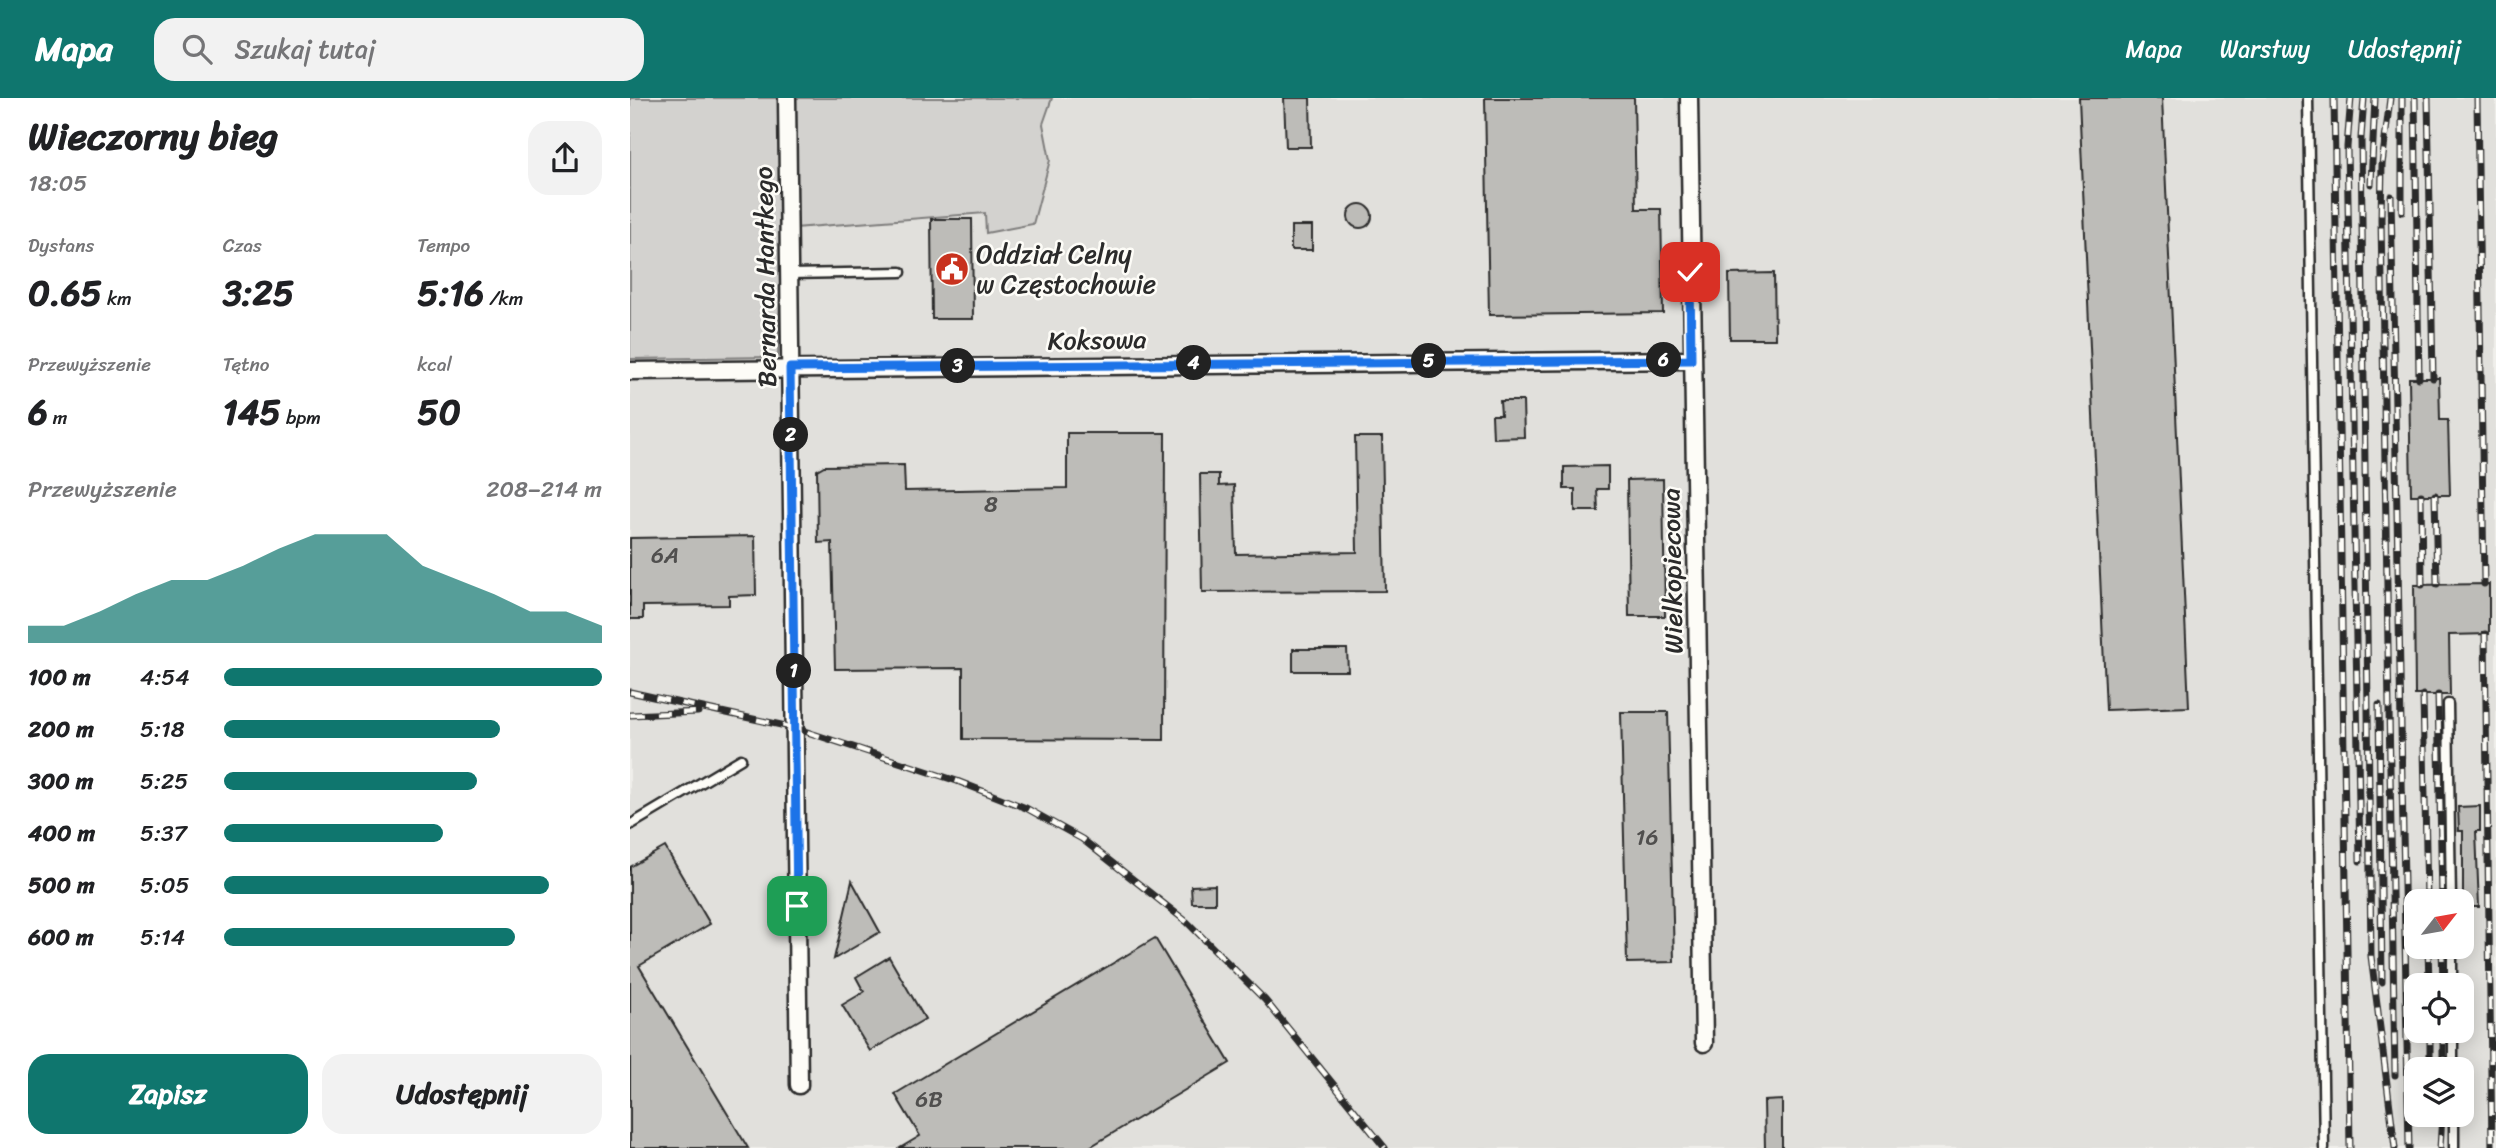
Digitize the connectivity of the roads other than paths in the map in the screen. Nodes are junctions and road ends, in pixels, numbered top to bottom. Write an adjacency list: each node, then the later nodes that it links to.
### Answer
1 (787, 98): 5 (street, Bernarda Hantkego)
2 (1689, 98): 6 (street, Wielkopiecowa)
3 (2308, 98): 16 (lane)
4 (901, 272): 5 (lane)
5 (789, 274): 7 (street, Bernarda Hantkego)
6 (1691, 360): 7 (street, Koksowa); 13 (street, Wielkopiecowa)
7 (790, 368): 8 (street, Koksowa); 14 (street, Bernarda Hantkego)
8 (630, 371)
9 (2448, 704): 12 (lane)
10 (741, 759): 11 (lane)
11 (630, 825)
12 (2451, 889)
13 (1704, 1043)
14 (799, 1085)
15 (2454, 1127): 17 (lane)
16 (2324, 1148)
17 (2454, 1148)

